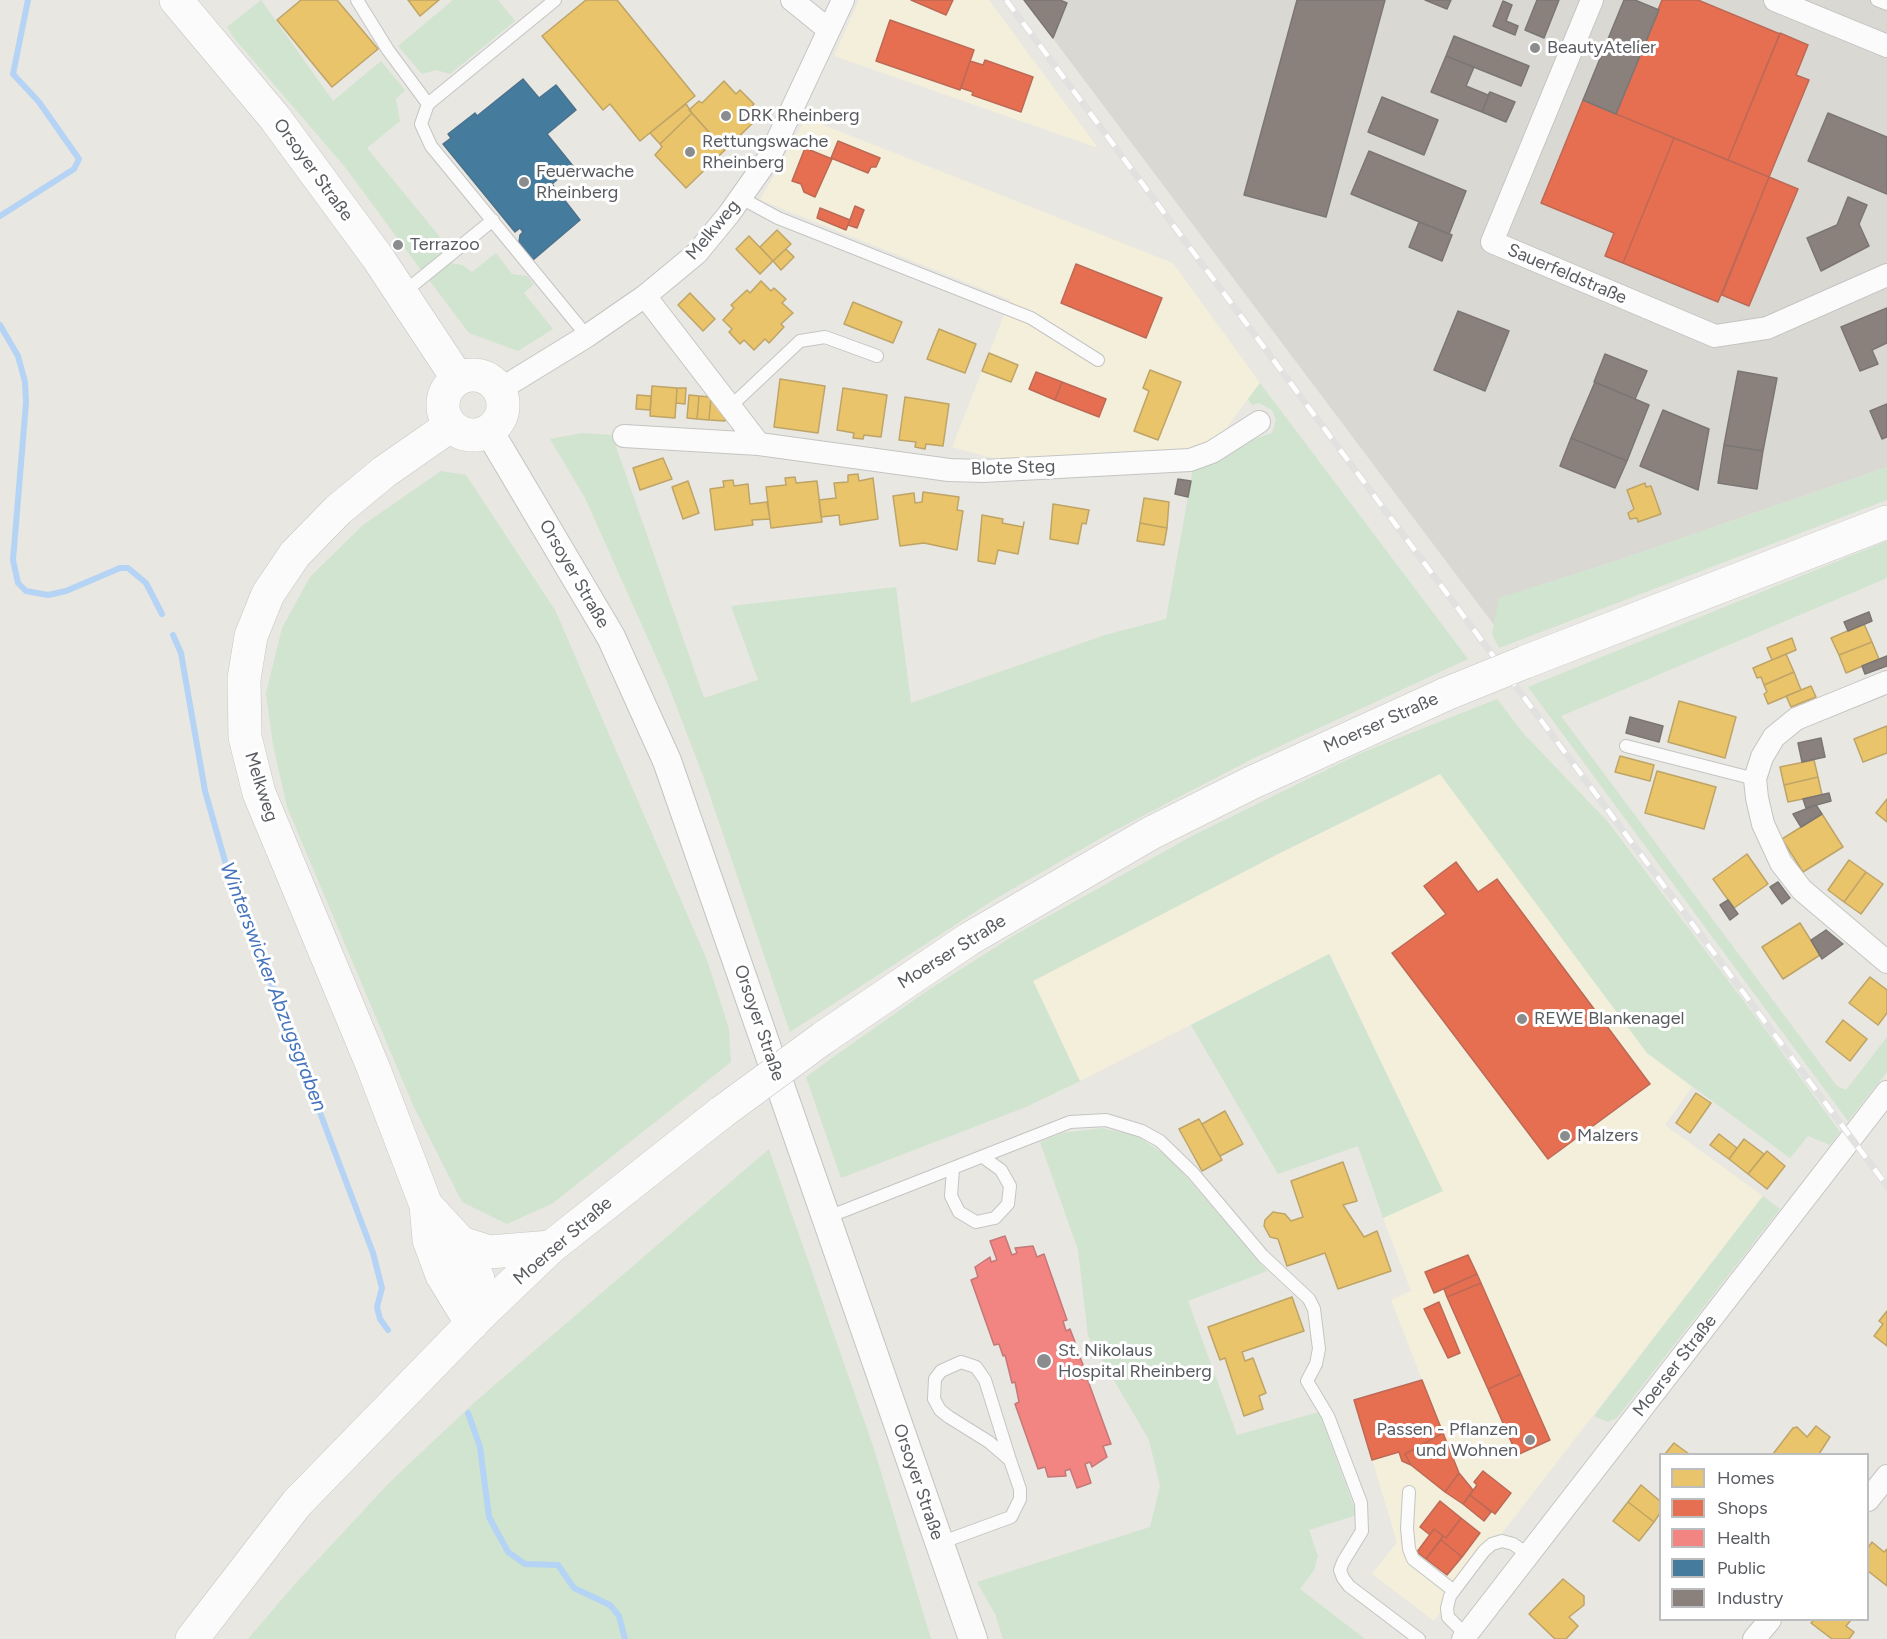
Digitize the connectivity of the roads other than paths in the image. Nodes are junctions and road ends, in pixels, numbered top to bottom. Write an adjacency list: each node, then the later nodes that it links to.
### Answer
1 (176, 0): 16 (main road, Orsoyer Straße)
2 (357, 0): 12 (lane)
3 (555, 0): 12 (lane)
4 (792, 0): 10 (street)
5 (843, 0): 10 (street, Melkweg)
6 (1592, 0): 15 (street, Sauerfeldstraße)
7 (1877, 0): 9 (lane)
8 (1789, 3): 11 (street)
9 (1887, 4)
10 (829, 30): 13 (street, Melkweg)
11 (1887, 46)
12 (428, 104): 14 (lane)
13 (741, 198): 17 (street, Melkweg); 20 (lane)
14 (493, 220): 16 (lane); 18 (lane)
15 (1887, 274)
16 (402, 294): 21 (main road, Orsoyer Straße)
17 (645, 296): 18 (street, Melkweg); 23 (street)
18 (587, 336): 22 (street, Melkweg)
19 (877, 356): 23 (lane)
20 (1098, 360)
21 (458, 379): 22 (main road); 25 (main road)
22 (499, 390): 26 (main road)
23 (731, 406): 28 (street)
24 (1259, 422): 28 (street, Blote Steg)
25 (450, 426): 26 (main road); 37 (main road, Melkweg)
26 (489, 431): 38 (street, Orsoyer Straße)
27 (624, 436): 28 (street, Blote Steg)
28 (759, 444)
29 (1887, 522): 40 (main road, Moerser Straße, bridge)
30 (1887, 682): 32 (street)
31 (1626, 746): 32 (lane)
32 (1755, 779): 33 (street)
33 (1887, 962)
34 (1887, 1092): 47 (street, Moerser Straße)
35 (983, 1157): 36 (lane); 36 (lane); 53 (lane)
36 (953, 1169): 38 (lane)
37 (426, 1205): 39 (main road, Melkweg); 41 (main road, Melkweg)
38 (828, 1217): 46 (street, Orsoyer Straße)
39 (461, 1243): 40 (main road); 41 (main road, Melkweg)
40 (551, 1246): 41 (main road, Moerser Straße)
41 (477, 1319): 51 (main road, Moerser Straße)
42 (1010, 1460): 42 (lane); 46 (lane)
43 (1886, 1480): 45 (street)
44 (1408, 1492): 48 (lane)
45 (1869, 1499)
46 (940, 1543): 52 (street, Orsoyer Straße)
47 (1529, 1555): 48 (lane); 50 (street, Moerser Straße)
48 (1454, 1591): 50 (lane)
49 (1769, 1621): 54 (street)
50 (1465, 1637)
51 (192, 1639)
52 (973, 1639)
53 (1419, 1639)
54 (1754, 1639)

